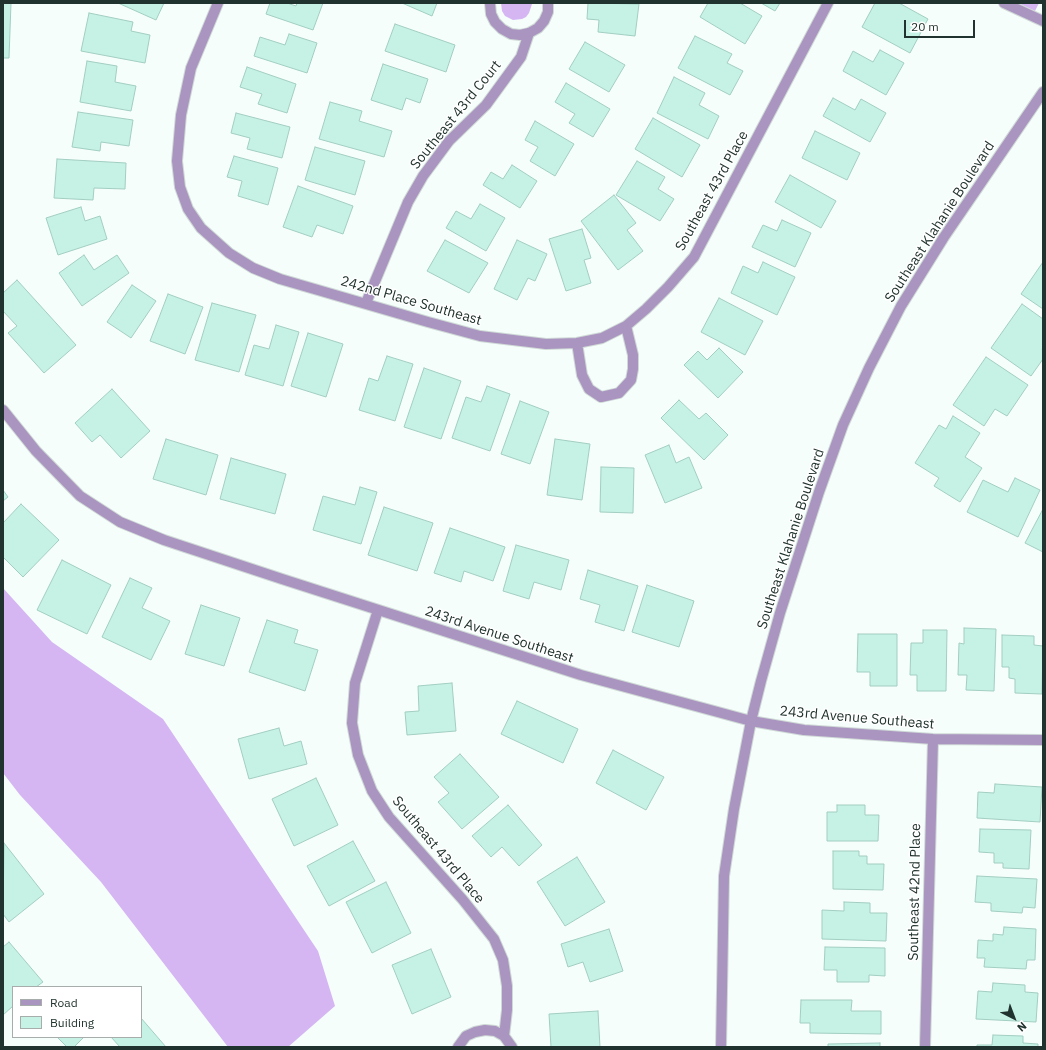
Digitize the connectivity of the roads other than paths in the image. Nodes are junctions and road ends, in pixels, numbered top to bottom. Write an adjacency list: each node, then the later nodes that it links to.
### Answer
1 (218, 3): 9 (street, 242nd Place Southeast)
2 (490, 3): 7 (street)
3 (548, 3): 7 (street)
4 (828, 3): 10 (street, Southeast 43rd Place)
5 (1004, 3): 6 (street)
6 (1043, 20)
7 (529, 33): 9 (street, Southeast 43rd Court)
8 (1043, 92): 14 (street, Southeast Klahanie Boulevard)
9 (366, 303): 11 (street, 242nd Place Southeast)
10 (626, 326): 11 (street, 242nd Place Southeast); 11 (street)
11 (577, 343)
12 (3, 410): 13 (street, 243rd Avenue Southeast)
13 (378, 610): 14 (street, 243rd Avenue Southeast); 17 (street, Southeast 43rd Place)
14 (751, 721): 15 (street, 243rd Avenue Southeast); 20 (street, Southeast Klahanie Boulevard)
15 (932, 738): 16 (street, 243rd Avenue Southeast); 21 (street, Southeast 42nd Place)
16 (1043, 740)
17 (504, 1036): 18 (street); 19 (street)
18 (458, 1047)
19 (512, 1047)
20 (722, 1047)
21 (925, 1047)

